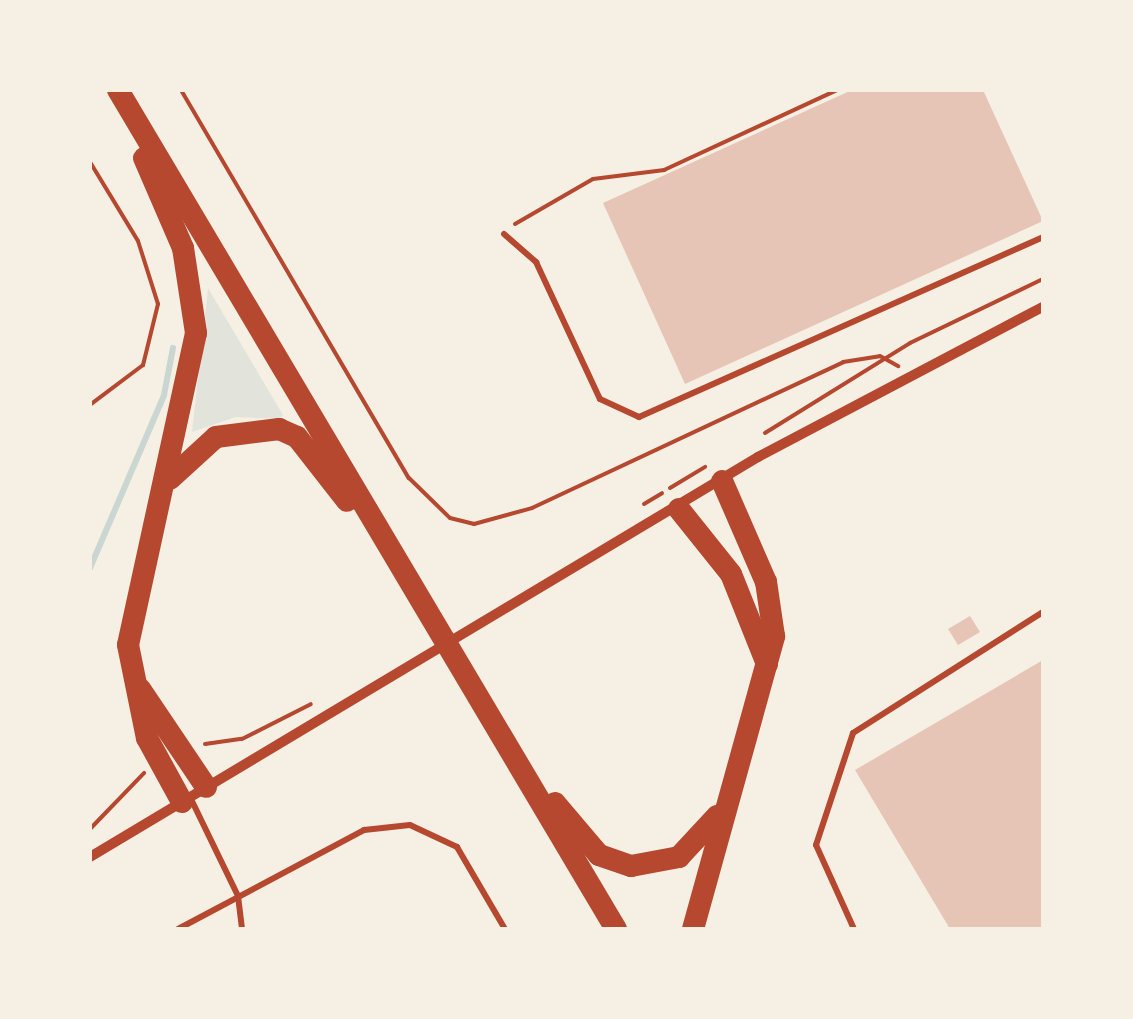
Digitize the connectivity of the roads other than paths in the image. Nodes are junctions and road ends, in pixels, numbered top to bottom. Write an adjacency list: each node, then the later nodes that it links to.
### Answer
1 (116, 90): 5 (main road); 8 (main road)
2 (504, 234): 3 (lane)
3 (1043, 238)
4 (1041, 312): 6 (street)
5 (168, 481): 8 (main road); 11 (main road)
6 (722, 481): 7 (street); 10 (main road)
7 (679, 509): 10 (main road); 13 (street)
8 (410, 583): 12 (main road)
9 (1043, 612): 22 (lane)
10 (767, 664): 14 (main road)
11 (130, 668): 13 (main road); 13 (main road)
12 (497, 730): 14 (main road); 20 (main road)
13 (193, 796): 15 (street); 16 (lane)
14 (727, 800): 21 (main road)
15 (90, 856)
16 (238, 896): 17 (lane); 18 (lane); 19 (lane)
17 (178, 929)
18 (242, 929)
19 (505, 929)
20 (616, 929)
21 (693, 929)
22 (854, 929)

